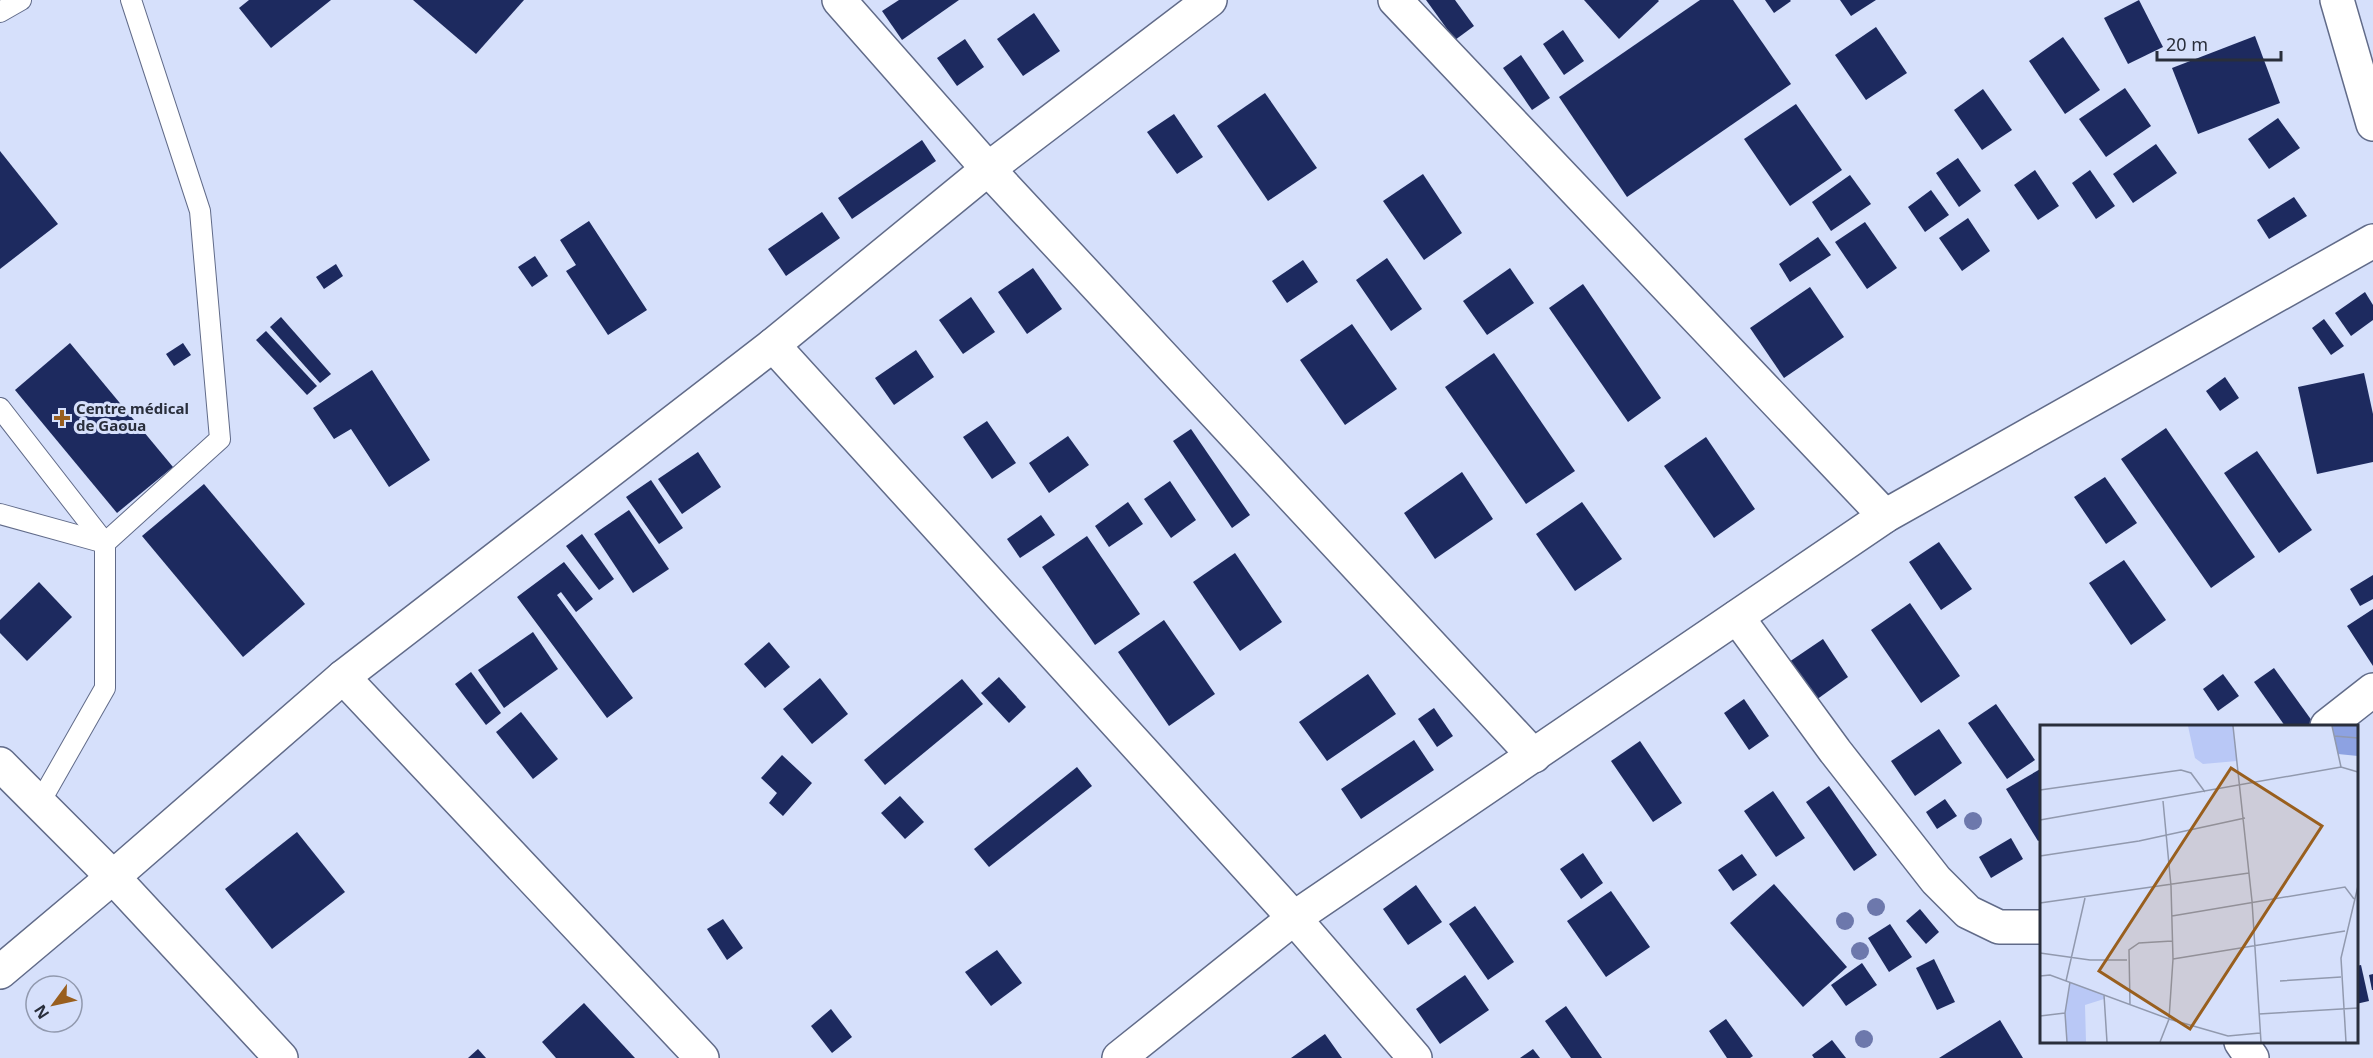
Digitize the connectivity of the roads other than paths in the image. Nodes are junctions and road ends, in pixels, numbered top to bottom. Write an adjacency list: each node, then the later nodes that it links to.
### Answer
1 (21, 0): 7 (lane)
2 (131, 0): 15 (lane)
3 (839, 0): 9 (street)
4 (1210, 0): 9 (street)
5 (1395, 0): 14 (street)
6 (2337, 0): 8 (street)
7 (0, 12)
8 (2373, 124)
9 (988, 169): 11 (street); 20 (street)
10 (2373, 241): 14 (street)
11 (773, 345): 17 (street); 24 (street)
12 (0, 408): 15 (lane)
13 (0, 514): 15 (lane)
14 (1885, 516): 16 (street)
15 (105, 543): 22 (lane)
16 (1737, 617): 20 (street); 25 (street)
17 (342, 677): 23 (street); 29 (street)
18 (2373, 690): 19 (street)
19 (2328, 725)
20 (1534, 756): 24 (street)
21 (0, 764): 22 (street)
22 (39, 804): 23 (street)
23 (113, 877): 26 (street); 28 (street)
24 (1294, 918): 30 (street); 31 (street)
25 (2040, 927)
26 (0, 972)
27 (2242, 1043): 32 (street)
28 (281, 1058)
29 (702, 1058)
30 (1119, 1058)
31 (1415, 1058)
32 (2252, 1058)

